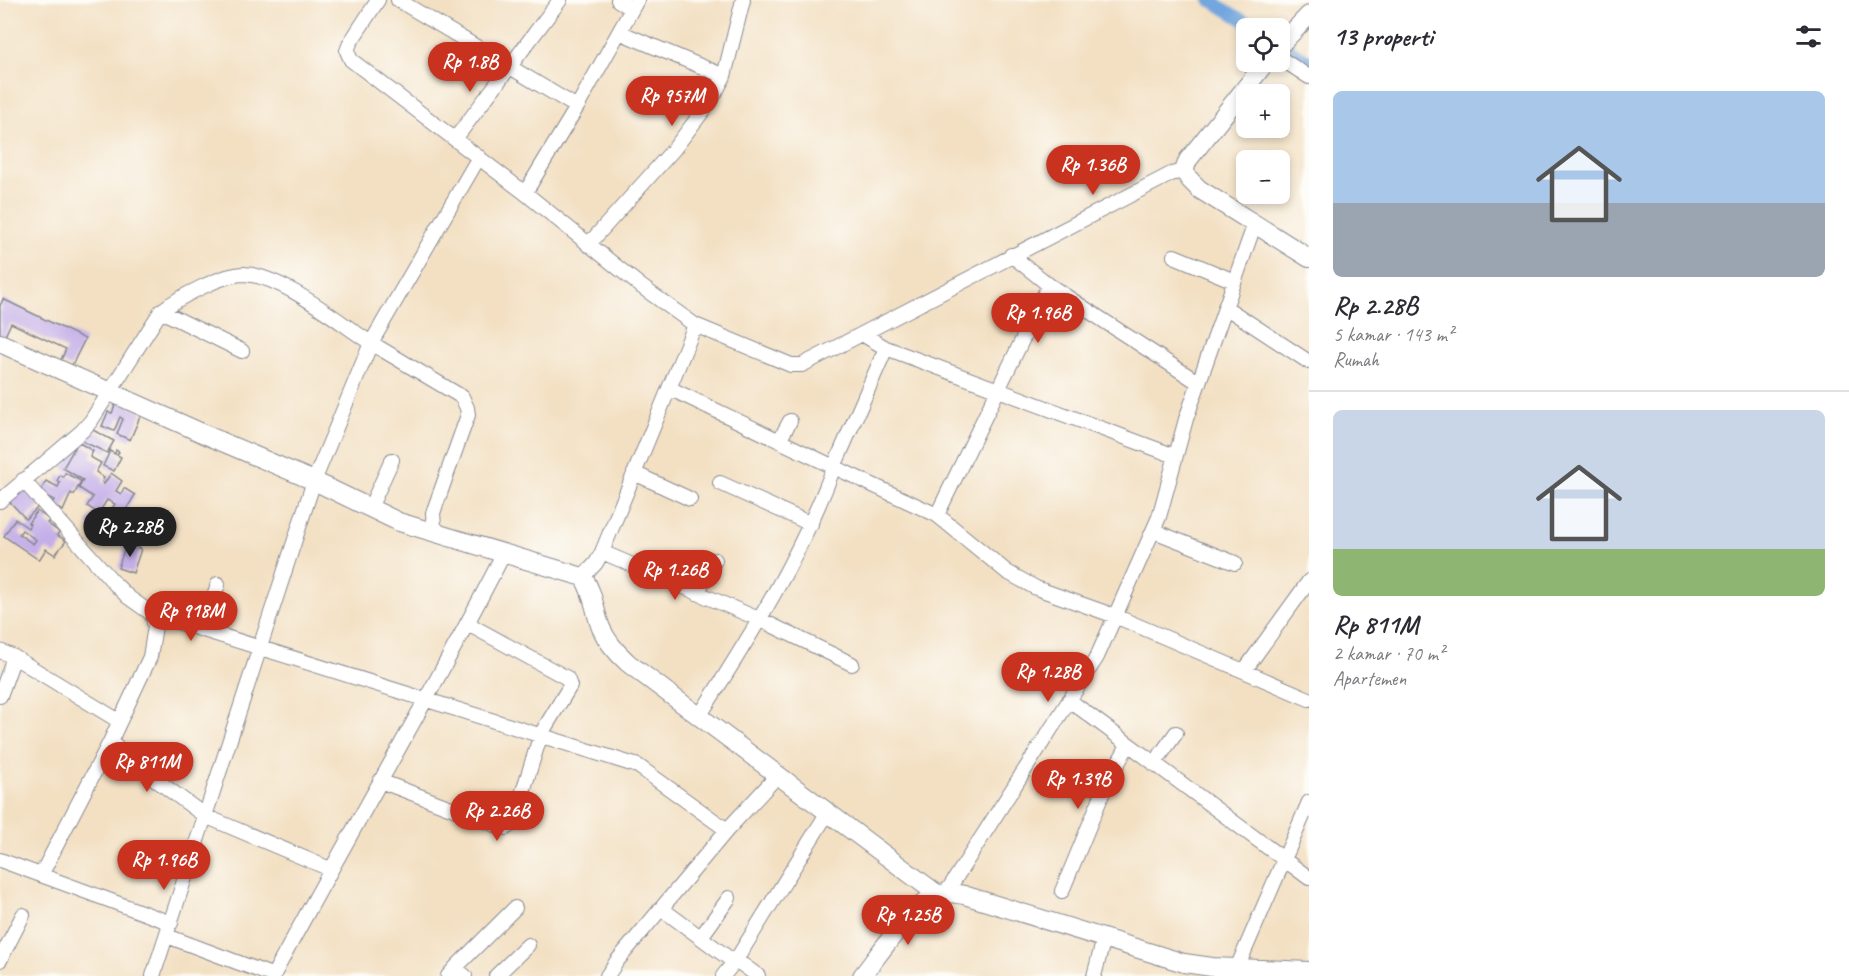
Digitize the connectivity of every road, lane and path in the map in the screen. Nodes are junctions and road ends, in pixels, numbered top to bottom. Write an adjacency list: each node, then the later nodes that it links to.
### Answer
1 (378, 0): 16 (street)
2 (399, 0): 11 (street)
3 (560, 0): 11 (street)
4 (618, 0): 6 (street)
5 (743, 0): 13 (street)
6 (634, 5): 8 (street)
7 (1309, 15): 9 (street)
8 (619, 32): 13 (street); 15 (street)
9 (1290, 37)
10 (1290, 59): 14 (street)
11 (510, 66): 15 (street); 16 (street)
12 (1258, 72): 18 (street)
13 (724, 76): 21 (street)
14 (1309, 77)
15 (577, 107): 19 (street)
16 (455, 139): 17 (street)
17 (479, 157): 19 (street); 32 (street)
18 (1184, 171): 20 (street); 22 (street)
19 (525, 193): 21 (street)
20 (1255, 223): 24 (street); 25 (street)
21 (588, 245): 29 (street)
22 (1011, 255): 26 (street); 30 (street)
23 (1174, 256): 25 (street)
24 (1309, 258)
25 (1234, 281): 27 (street)
26 (1049, 285): 36 (street); 38 (street)
27 (1226, 307): 35 (street); 36 (street)
28 (161, 311): 32 (street); 34 (street); 39 (street)
29 (695, 325): 30 (street); 37 (street)
30 (862, 334): 33 (street)
31 (0, 343): 39 (street)
32 (372, 343): 47 (street); 55 (street)
33 (886, 348): 38 (street); 44 (street)
34 (242, 351)
35 (1309, 362)
36 (1199, 383): 42 (street)
37 (669, 388): 41 (street); 45 (street)
38 (999, 390): 42 (street); 52 (street)
39 (109, 391): 46 (street); 47 (street)
40 (790, 421): 41 (street)
41 (779, 441): 44 (street)
42 (1175, 456): 54 (street)
43 (392, 459): 51 (street)
44 (834, 467): 52 (street); 53 (street)
45 (634, 473): 49 (street); 56 (street)
46 (23, 480): 50 (street); 64 (street)
47 (314, 481): 51 (street); 69 (street)
48 (720, 483): 53 (street)
49 (690, 499)
50 (0, 501)
51 (370, 508): 55 (street)
52 (938, 515): 65 (street)
53 (811, 524): 66 (street)
54 (1154, 531): 59 (street); 65 (street)
55 (443, 537): 57 (street)
56 (602, 552): 60 (street); 63 (street)
57 (504, 553): 60 (street); 67 (street)
58 (714, 560): 63 (street)
59 (1235, 563)
60 (583, 577): 78 (street)
61 (1309, 581): 73 (street)
62 (218, 584): 68 (street)
63 (697, 593): 66 (street)
64 (152, 614): 68 (street); 79 (street)
65 (1115, 616): 73 (street); 77 (street)
66 (761, 620): 72 (street); 78 (street)
67 (468, 624): 76 (street); 81 (street)
68 (204, 629): 69 (street)
69 (261, 649): 76 (street); 89 (street)
70 (0, 651): 71 (street)
71 (14, 657): 74 (street); 79 (street)
72 (852, 664)
73 (1244, 671): 75 (street)
74 (0, 696)
75 (1309, 699)
76 (425, 700): 81 (street); 86 (street)
77 (1069, 700): 83 (street); 97 (street)
78 (700, 715): 85 (street)
79 (119, 721): 82 (street)
80 (1176, 733): 84 (street)
81 (542, 734): 86 (street); 90 (street)
82 (110, 742): 89 (street); 94 (street)
83 (1128, 745): 84 (street); 96 (street)
84 (1154, 764): 91 (street)
85 (784, 779): 88 (street); 90 (street)
86 (380, 781): 93 (street)
87 (1309, 802): 91 (street)
88 (828, 812): 97 (street); 107 (street)
89 (205, 816): 93 (street); 102 (street)
90 (727, 830): 100 (street)
91 (1283, 859): 95 (street); 108 (street)
92 (0, 860): 94 (street)
93 (330, 869): 113 (street)
94 (40, 875): 102 (street)
95 (1309, 878)
96 (1062, 891)
97 (942, 894): 104 (street); 118 (street)
98 (729, 898): 103 (street)
99 (515, 908): 110 (street)
100 (662, 909): 103 (street); 115 (street)
101 (23, 915): 106 (street)
102 (169, 930): 112 (street); 113 (street)
103 (701, 937): 107 (street)
104 (1104, 938): 108 (street); 119 (street)
105 (528, 945): 114 (street)
106 (0, 960)
107 (735, 961): 116 (street); 117 (street)
108 (1237, 969): 111 (street)
109 (1309, 971): 111 (street)
110 (456, 973)
111 (1281, 973)
112 (153, 976)
113 (273, 976)
114 (495, 976)
115 (607, 976)
116 (723, 976)
117 (758, 976)
118 (862, 976)
119 (1094, 976)

